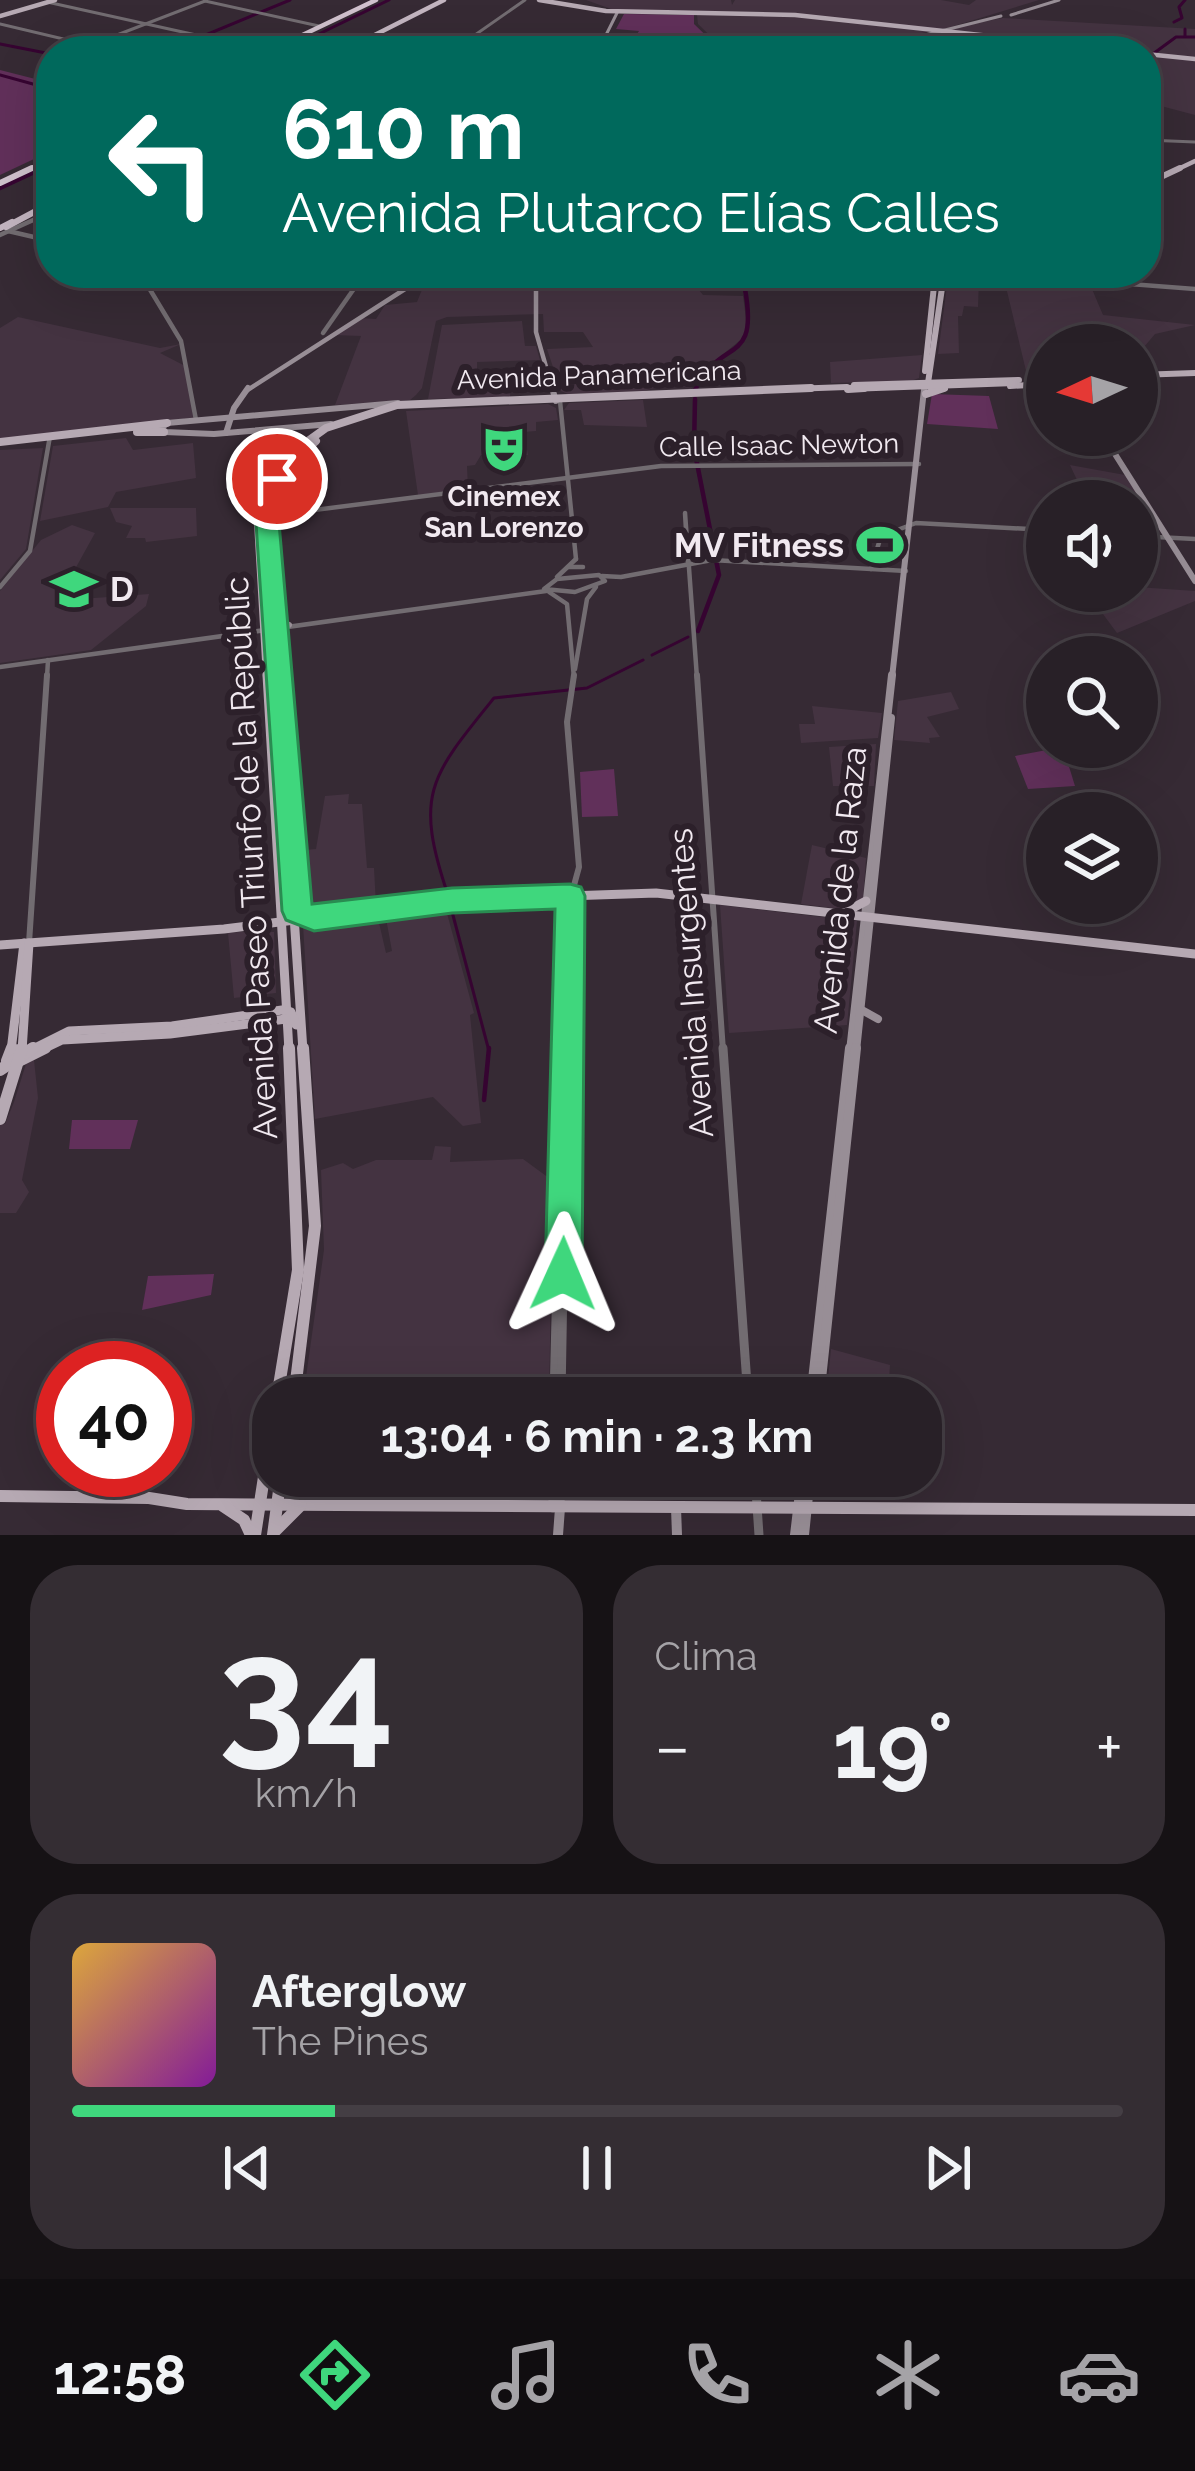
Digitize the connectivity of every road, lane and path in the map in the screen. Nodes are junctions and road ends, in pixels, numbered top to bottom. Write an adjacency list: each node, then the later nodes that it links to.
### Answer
1 (55, 0): 8 (main road)
2 (373, 0): 26 (highway)
3 (525, 0): 28 (street)
4 (536, 0): 10 (main road)
5 (1045, 0): 13 (main road)
6 (1059, 0): 13 (main road)
7 (202, 1): 19 (street); 20 (street)
8 (47, 2): 14 (main road); 19 (street)
9 (443, 2): 27 (highway)
10 (618, 10): 11 (main road)
11 (630, 12): 12 (main road); 12 (main road)
12 (769, 14): 15 (main road); 16 (main road)
13 (1006, 15): 18 (main road)
14 (0, 16)
15 (815, 18): 16 (main road); 22 (main road)
16 (829, 18): 22 (main road)
17 (0, 24): 23 (street)
18 (969, 24): 21 (main road); 22 (main road)
19 (148, 25): 24 (street); 25 (street)
20 (319, 26)
21 (956, 31): 22 (main road); 32 (main road)
22 (935, 33): 29 (main road); 30 (main road); 31 (street)
23 (52, 36)
24 (117, 36)
25 (198, 36)
26 (302, 36)
27 (376, 36)
28 (473, 36)
29 (923, 36)
30 (924, 36)
31 (935, 36)
32 (993, 36)
33 (1161, 55): 34 (main road)
34 (1195, 59)
35 (1161, 141): 36 (street)
36 (1195, 142)
37 (1193, 160): 39 (main road)
38 (36, 164): 40 (highway)
39 (1161, 175)
40 (0, 182)
41 (36, 212): 43 (highway)
42 (36, 212): 43 (highway)
43 (4, 228): 44 (street)
44 (36, 236)
45 (1161, 286): 53 (street)
46 (150, 288): 73 (street)
47 (358, 288): 54 (street)
48 (394, 288): 56 (main road)
49 (405, 288): 57 (main road)
50 (537, 288): 70 (main road)
51 (936, 288): 55 (main road)
52 (941, 288): 55 (main road)
53 (1195, 289)
54 (352, 296): 56 (street); 58 (street)
55 (936, 299): 64 (main road)
56 (347, 316): 57 (main road); 58 (main road)
57 (340, 327): 75 (main road)
58 (323, 333): 72 (main road)
59 (1158, 376): 60 (main road)
60 (1193, 376)
61 (1016, 381): 62 (main road); 65 (main road); 66 (main road, bridge)
62 (1026, 381)
63 (1026, 383): 65 (main road)
64 (924, 385): 65 (main road); 65 (main road); 66 (main road); 67 (main road); 80 (main road, Avenida de la Raza)
65 (944, 385)
66 (844, 389): 67 (main road)
67 (793, 390): 69 (main road, Avenida Panamericana)
68 (424, 393): 71 (main road)
69 (573, 399): 70 (main road); 70 (main road)
70 (555, 400): 71 (main road, Avenida Panamericana); 81 (street)
71 (416, 405): 74 (main road); 75 (main road)
72 (219, 417): 73 (main road); 75 (main road)
73 (196, 420): 76 (main road)
74 (341, 424): 75 (main road); 83 (main road)
75 (228, 425): 76 (main road)
76 (166, 428): 77 (main road)
77 (49, 438): 78 (main road); 98 (street)
78 (0, 445)
79 (1117, 456): 88 (main road)
80 (917, 463): 81 (street, Calle Isaac Newton); 84 (main road, Avenida de la Raza)
81 (569, 480): 83 (street, Calle Isaac Newton); 90 (street)
82 (685, 514): 91 (street, Avenida Insurgentes)
83 (263, 519): 103 (main road)
84 (910, 522): 85 (main road); 94 (street); 95 (main road, Avenida de la Raza)
85 (924, 523): 86 (street)
86 (1026, 529)
87 (1158, 537): 88 (street)
88 (1169, 537): 89 (street); 97 (main road)
89 (1195, 539)
90 (576, 559): 92 (street); 93 (street)
91 (688, 564): 94 (street); 96 (street); 113 (street, Avenida Insurgentes)
92 (568, 567): 93 (street); 99 (street)
93 (583, 568): 96 (street)
94 (871, 569): 95 (street)
95 (904, 571): 114 (main road, Avenida de la Raza)
96 (600, 580): 99 (street); 99 (street); 100 (street)
97 (1195, 581)
98 (0, 586)
99 (548, 587): 101 (street); 102 (street)
100 (587, 599): 101 (street); 104 (street)
101 (567, 604): 105 (street)
102 (289, 625): 103 (main road); 103 (main road)
103 (272, 628): 106 (street); 109 (main road)
104 (582, 630): 105 (street); 108 (street)
105 (571, 632): 108 (street)
106 (48, 660): 107 (street); 121 (street)
107 (0, 667)
108 (574, 669): 112 (street)
109 (276, 730): 110 (main road, Avenida Paseo Triunfo de la Repúblic); 111 (main road)
110 (274, 805): 111 (main road); 120 (main road, Avenida Paseo Triunfo de la Repúblic)
111 (287, 811): 115 (main road)
112 (570, 896): 113 (main road); 118 (main road); 141 (street)
113 (712, 898): 116 (main road); 142 (street, Avenida Insurgentes)
114 (869, 902): 116 (main road); 117 (main road, Avenida de la Raza); 119 (main road)
115 (294, 905): 118 (main road); 120 (main road)
116 (839, 914): 117 (main road)
117 (867, 918): 119 (main road); 124 (main road, Avenida de la Raza); 143 (main road, Avenida de la Raza)
118 (314, 919): 120 (main road)
119 (890, 920): 123 (main road)
120 (288, 922): 121 (main road); 126 (main road, Avenida Paseo Triunfo de la Repúblic); 129 (main road)
121 (27, 941): 122 (main road); 127 (main road); 131 (main road)
122 (0, 945)
123 (1195, 955)
124 (860, 1009): 125 (main road); 144 (main road, Avenida de la Raza)
125 (878, 1018)
126 (289, 1021): 128 (main road); 129 (main road); 130 (main road); 132 (main road, Avenida Paseo Triunfo de la Repúblic)
127 (23, 1035): 128 (main road); 130 (main road)
128 (52, 1036): 130 (main road)
129 (304, 1052): 133 (main road)
130 (21, 1057): 131 (main road); 134 (main road)
131 (2, 1067)
132 (290, 1072): 133 (main road); 136 (main road, Avenida Paseo Triunfo de la Repúblic)
133 (307, 1094): 137 (main road)
134 (6, 1099): 135 (main road)
135 (0, 1119)
136 (299, 1238): 137 (main road); 138 (main road, Avenida Paseo Triunfo de la Repúblic)
137 (315, 1241): 138 (main road)
138 (306, 1260): 139 (main road); 140 (main road)
139 (281, 1377)
140 (296, 1377)
141 (559, 1377)
142 (746, 1377)
143 (816, 1377)
144 (816, 1377)
145 (0, 1496): 151 (main road)
146 (269, 1497): 152 (main road)
147 (272, 1497): 152 (main road)
148 (557, 1497): 154 (street)
149 (756, 1497): 156 (street)
150 (803, 1497): 157 (main road)
151 (218, 1504): 152 (main road); 159 (main road)
152 (269, 1504): 153 (main road); 159 (main road); 160 (main road)
153 (301, 1504): 154 (main road); 160 (main road)
154 (557, 1508): 155 (main road); 161 (main road)
155 (676, 1508): 156 (main road); 162 (main road)
156 (757, 1508): 157 (main road); 163 (street)
157 (802, 1508): 158 (main road); 164 (main road); 165 (main road)
158 (1195, 1510)
159 (253, 1535)
160 (273, 1535)
161 (558, 1535)
162 (677, 1535)
163 (759, 1535)
164 (795, 1535)
165 (804, 1535)

